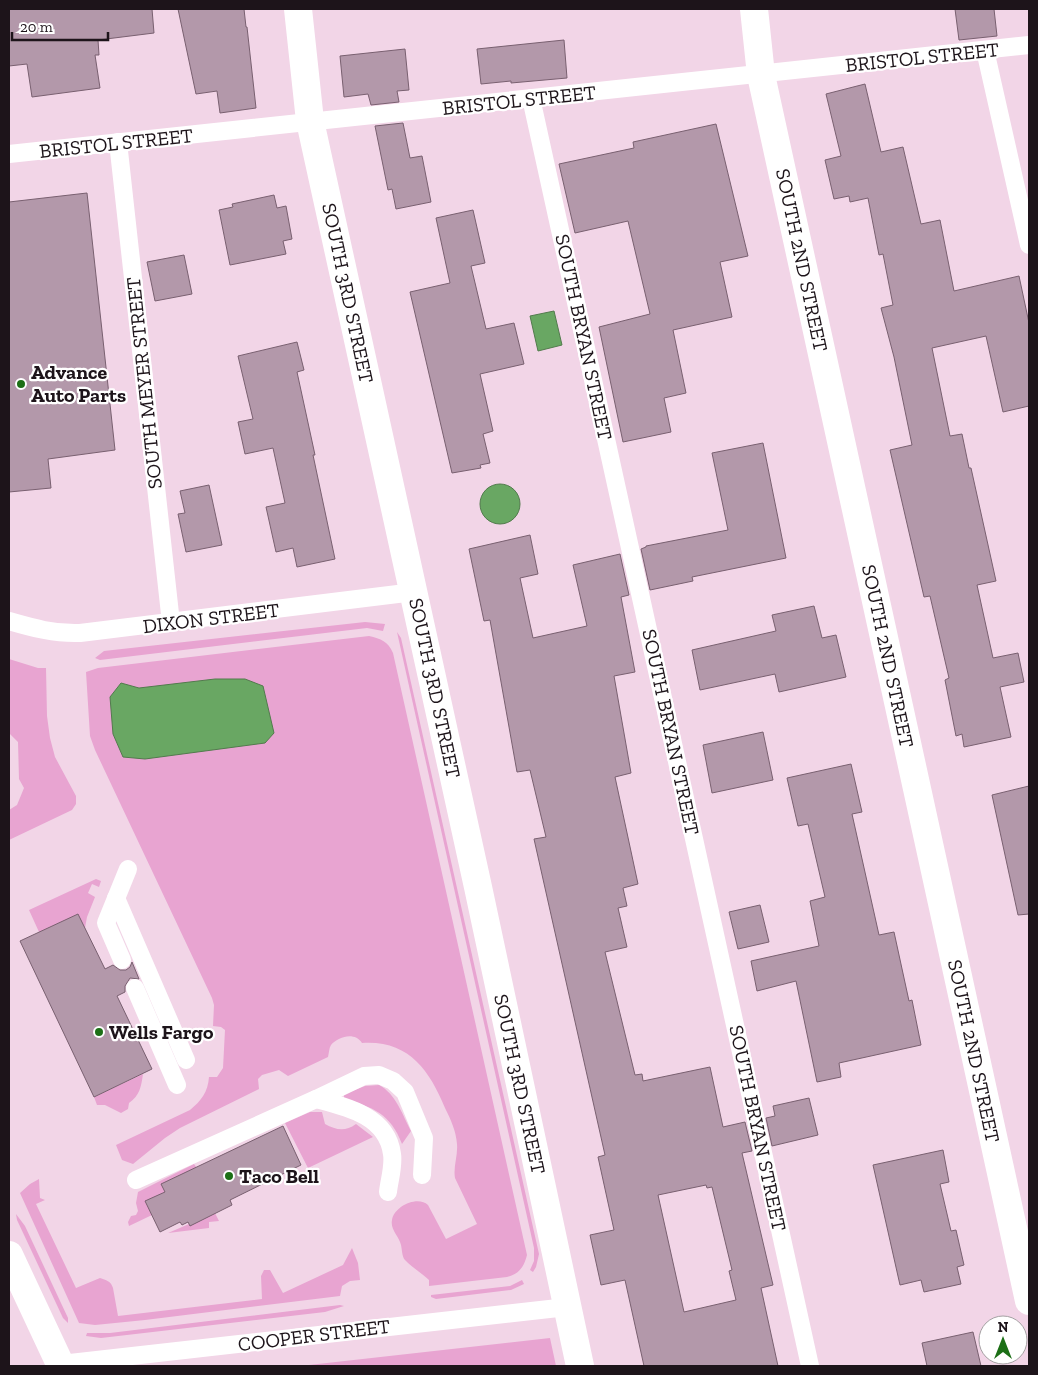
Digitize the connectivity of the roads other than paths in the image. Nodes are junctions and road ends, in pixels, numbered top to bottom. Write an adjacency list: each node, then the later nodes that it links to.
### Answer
1 (298, 9): 7 (street, SOUTH 3RD STREET)
2 (754, 9): 5 (street, SOUTH 2ND STREET)
3 (1029, 45): 4 (lane, BRISTOL STREET)
4 (985, 50): 5 (lane, BRISTOL STREET); 10 (lane)
5 (761, 75): 6 (lane, BRISTOL STREET); 25 (street, SOUTH 2ND STREET)
6 (531, 98): 7 (lane, BRISTOL STREET); 29 (lane, SOUTH BRYAN STREET)
7 (310, 121): 8 (lane, BRISTOL STREET); 11 (street, SOUTH 3RD STREET)
8 (118, 142): 9 (lane, BRISTOL STREET); 13 (lane, SOUTH MEYER STREET)
9 (9, 154)
10 (1029, 246)
11 (414, 592): 13 (lane, DIXON STREET); 26 (street, SOUTH 3RD STREET)
12 (9, 621): 13 (lane, DIXON STREET)
13 (171, 623)
14 (128, 869): 15 (lane)
15 (116, 898): 16 (lane); 18 (lane)
16 (122, 960)
17 (135, 988): 19 (lane)
18 (186, 1060)
19 (176, 1085)
20 (316, 1099): 21 (lane); 22 (lane); 23 (lane)
21 (422, 1175)
22 (136, 1180)
23 (388, 1192)
24 (9, 1255): 27 (street)
25 (1029, 1301)
26 (567, 1307): 27 (lane, COOPER STREET); 28 (street, SOUTH 3RD STREET)
27 (61, 1365)
28 (580, 1366)
29 (810, 1366)

